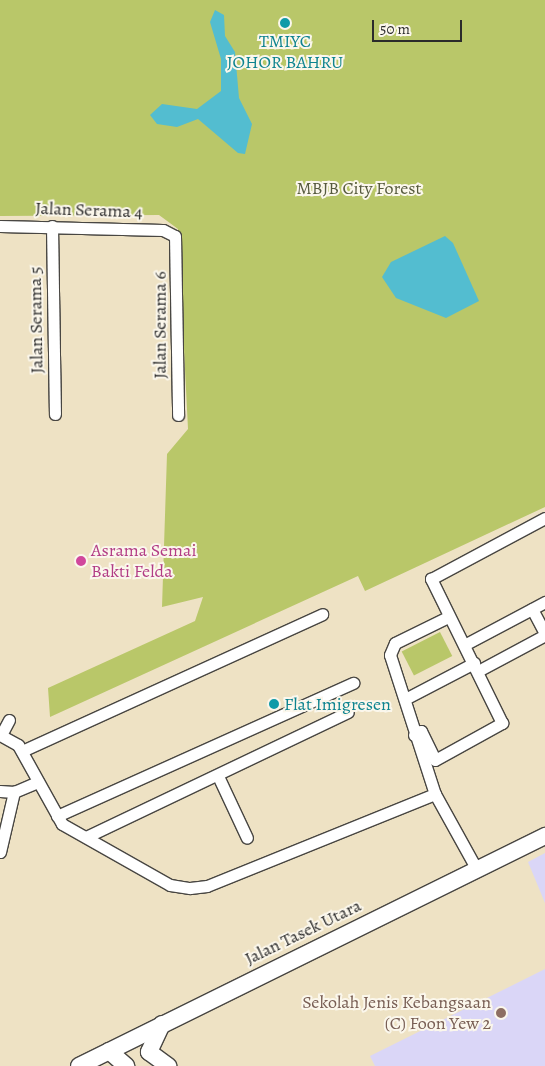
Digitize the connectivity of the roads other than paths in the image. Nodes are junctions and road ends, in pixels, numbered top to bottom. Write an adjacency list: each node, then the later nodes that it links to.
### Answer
1 (0, 226): 2 (street, Jalan Serama 4)
2 (52, 226): 3 (street, Jalan Serama 4); 4 (street, Jalan Serama 5)
3 (175, 236): 5 (street, Jalan Serama 6)
4 (55, 414)
5 (178, 415)
6 (545, 518): 10 (street)
7 (545, 602): 8 (street)
8 (532, 608): 11 (street); 12 (street)
9 (322, 614): 20 (street)
10 (448, 618): 12 (street); 15 (street)
11 (545, 634): 13 (street)
12 (464, 645): 13 (street)
13 (476, 667): 15 (street); 19 (street)
14 (353, 683): 26 (street)
15 (405, 699): 19 (street)
16 (348, 712): 21 (street)
17 (9, 720): 18 (street)
18 (1, 735): 20 (street)
19 (414, 735): 25 (street)
20 (22, 750): 22 (street)
21 (218, 776): 28 (street); 29 (street)
22 (34, 783): 24 (street); 26 (street)
23 (0, 791): 24 (street)
24 (14, 792): 30 (street)
25 (435, 794): 28 (street); 31 (street)
26 (57, 816): 28 (street)
27 (545, 836): 31 (street, Jalan Tasek Utara)
28 (86, 837)
29 (247, 838)
30 (0, 852)
31 (476, 868): 32 (street, Jalan Tasek Utara)
32 (162, 1024): 33 (street, Jalan Tasek Utara); 36 (street)
33 (108, 1051): 34 (street, Jalan Tasek Utara); 35 (street)
34 (79, 1066)
35 (126, 1066)
36 (168, 1066)

